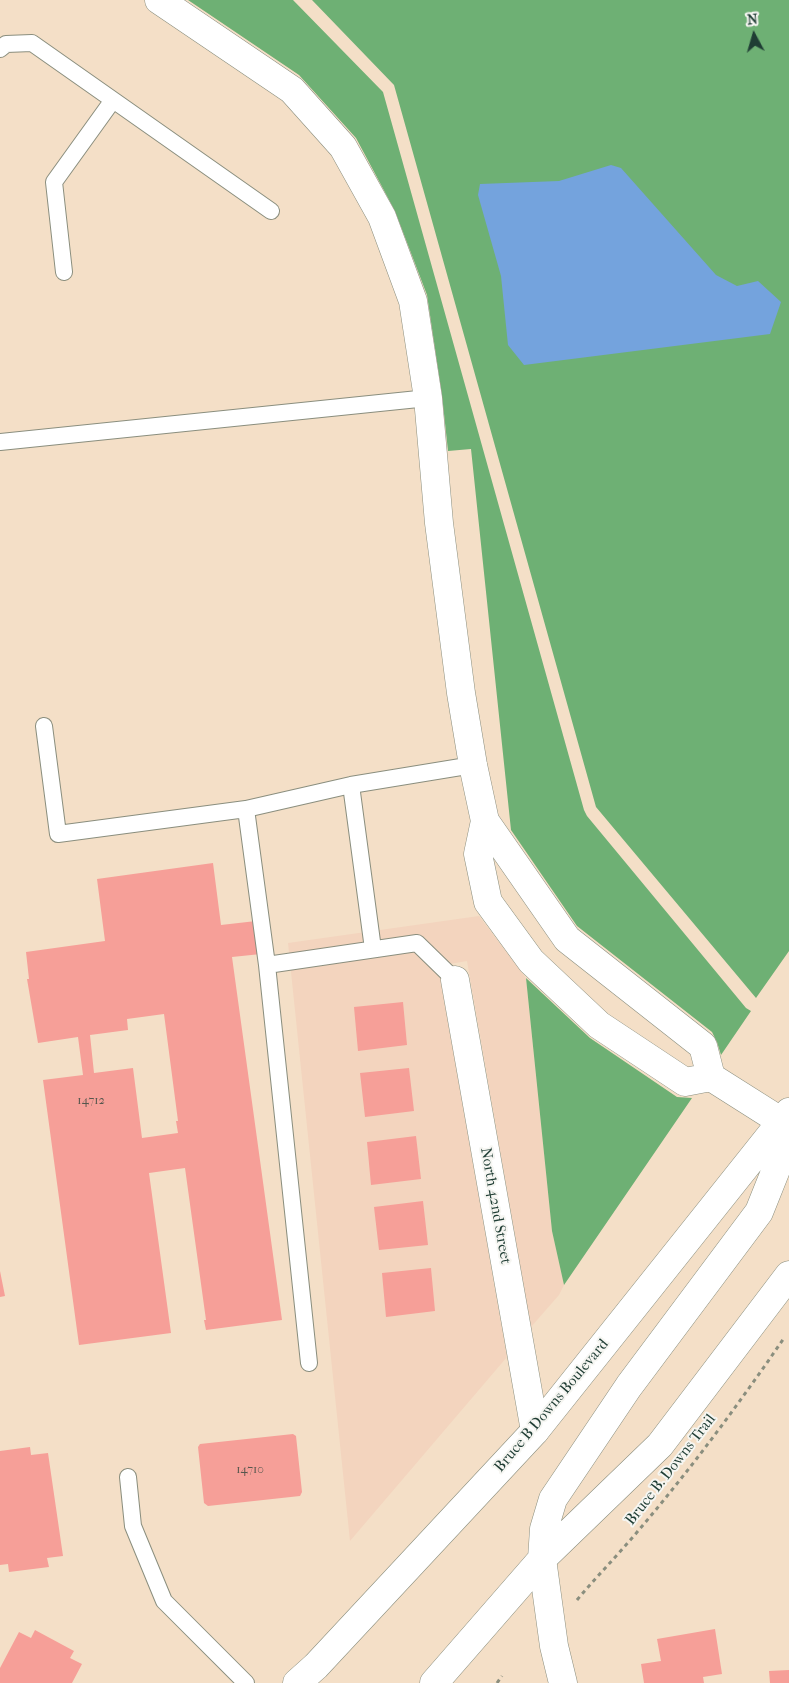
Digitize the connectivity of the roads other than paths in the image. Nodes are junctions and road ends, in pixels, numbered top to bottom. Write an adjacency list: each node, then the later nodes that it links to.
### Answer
1 (160, 0): 6 (street)
2 (0, 49): 3 (lane)
3 (113, 100): 4 (lane); 5 (lane)
4 (271, 211)
5 (64, 272)
6 (428, 398): 7 (lane); 9 (street)
7 (0, 442)
8 (44, 726): 11 (lane)
9 (473, 764): 10 (lane); 12 (street)
10 (351, 785): 11 (lane); 13 (lane)
11 (246, 809): 14 (lane)
12 (485, 821): 16 (street); 16 (street)
13 (373, 949): 14 (lane); 15 (lane)
14 (267, 965): 19 (lane)
15 (455, 980): 20 (street, North 42nd Street)
16 (711, 1077): 17 (street)
17 (787, 1119): 20 (street, Bruce B Downs Boulevard); 22 (street)
18 (787, 1283): 22 (street)
19 (310, 1363)
20 (535, 1431): 24 (street, Bruce B Downs Boulevard)
21 (128, 1477): 23 (lane)
22 (542, 1559): 25 (street); 26 (street)
23 (246, 1683)
24 (297, 1683)
25 (434, 1683)
26 (562, 1683)

